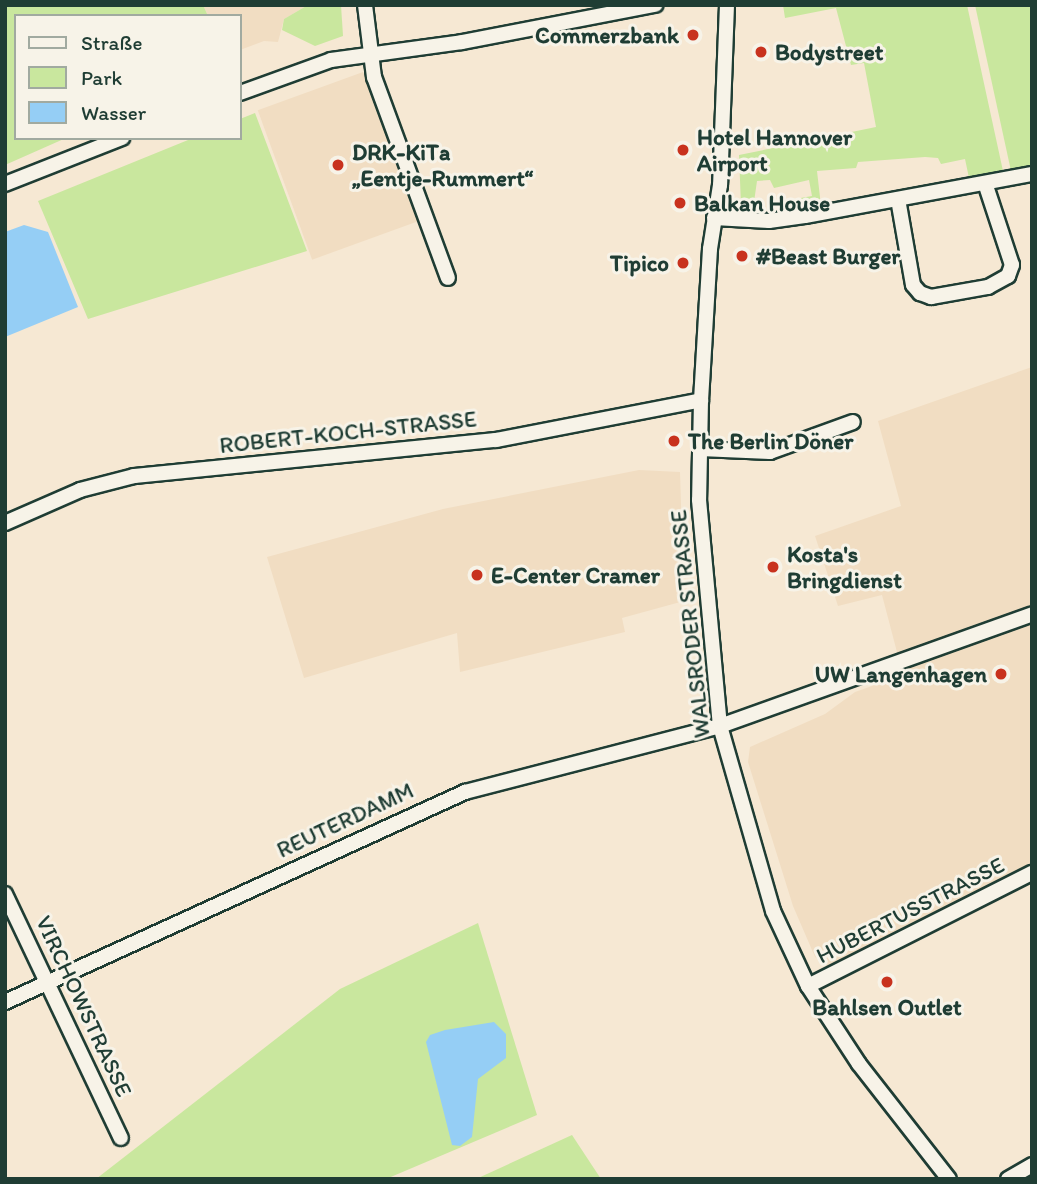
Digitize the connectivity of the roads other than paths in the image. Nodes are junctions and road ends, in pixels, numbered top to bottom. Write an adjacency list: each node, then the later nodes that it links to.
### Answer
1 (365, 5): 5 (street)
2 (655, 5): 4 (street)
3 (727, 5): 12 (street, WALSRODER STRASSE)
4 (600, 11): 5 (street)
5 (369, 54): 6 (street); 13 (street)
6 (242, 92)
7 (117, 140): 10 (street)
8 (1032, 174): 9 (street)
9 (985, 183): 11 (street); 11 (street)
10 (5, 184)
11 (898, 199): 12 (street)
12 (714, 218): 14 (street, WALSRODER STRASSE)
13 (448, 278)
14 (701, 400): 16 (street, WALSRODER STRASSE); 17 (street, ROBERT-KOCH-STRASSE)
15 (853, 422): 16 (street)
16 (700, 449): 19 (street, WALSRODER STRASSE)
17 (5, 523)
18 (1032, 614): 19 (street, REUTERDAMM)
19 (720, 726): 22 (street, REUTERDAMM); 23 (street, WALSRODER STRASSE)
20 (1032, 873): 23 (street, HUBERTUSSTRASSE)
21 (5, 894): 22 (street, VIRCHOWSTRASSE)
22 (48, 983): 24 (street, REUTERDAMM); 25 (street, VIRCHOWSTRASSE)
23 (808, 986): 27 (street, WALSRODER STRASSE)
24 (5, 1002)
25 (121, 1138)
26 (1032, 1165): 28 (street)
27 (949, 1179)
28 (1008, 1179)

